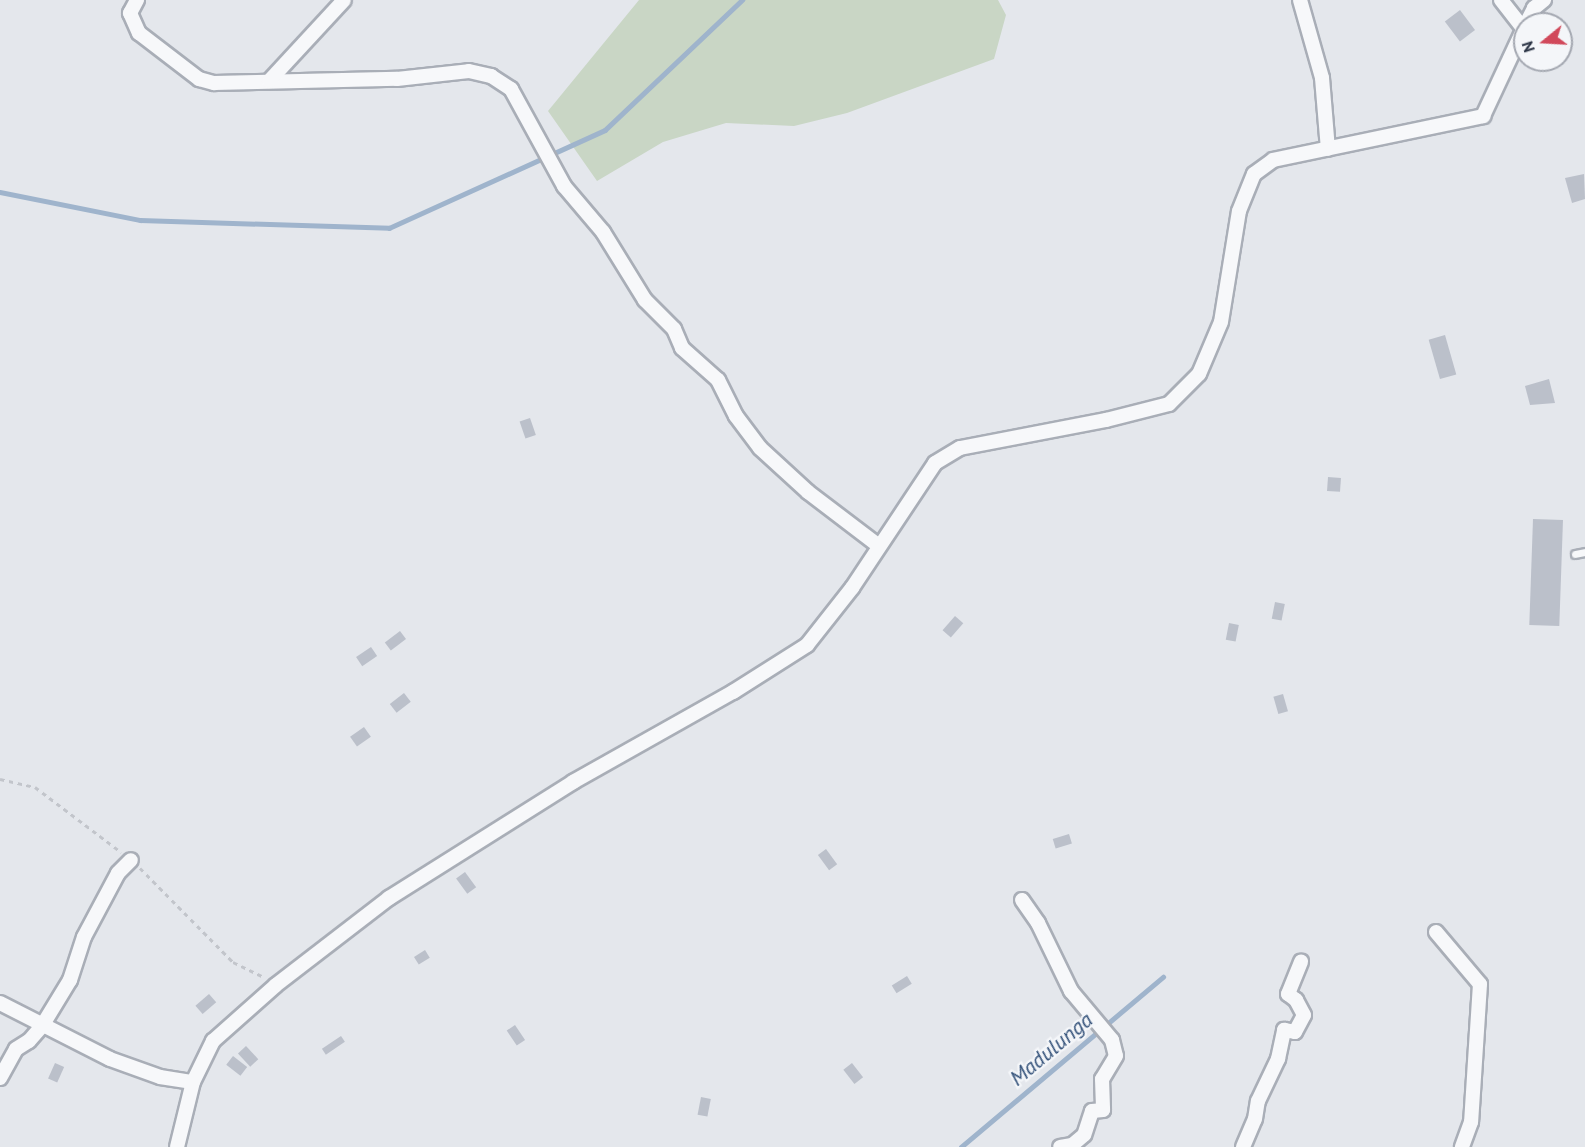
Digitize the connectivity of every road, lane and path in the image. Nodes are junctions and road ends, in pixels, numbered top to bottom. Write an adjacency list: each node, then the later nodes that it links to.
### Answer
1 (137, 0): 9 (street)
2 (344, 0): 9 (street)
3 (1300, 0): 10 (street)
4 (1501, 0): 7 (street)
5 (1544, 0): 6 (street)
6 (1532, 12)
7 (1513, 13)
8 (1513, 52): 10 (street)
9 (269, 81): 11 (street)
10 (1328, 149): 11 (street)
11 (879, 546): 19 (street)
12 (1585, 552): 13 (lane)
13 (1575, 554)
14 (0, 779): 15 (path)
15 (131, 860): 19 (path); 21 (street)
16 (1022, 900): 25 (street)
17 (1436, 932): 27 (street)
18 (1301, 961): 26 (street)
19 (276, 985): 23 (street)
20 (0, 1002): 21 (street)
21 (42, 1026): 22 (street); 23 (street)
22 (0, 1078)
23 (193, 1082): 24 (street)
24 (177, 1147)
25 (1060, 1147)
26 (1243, 1147)
27 (1462, 1147)

